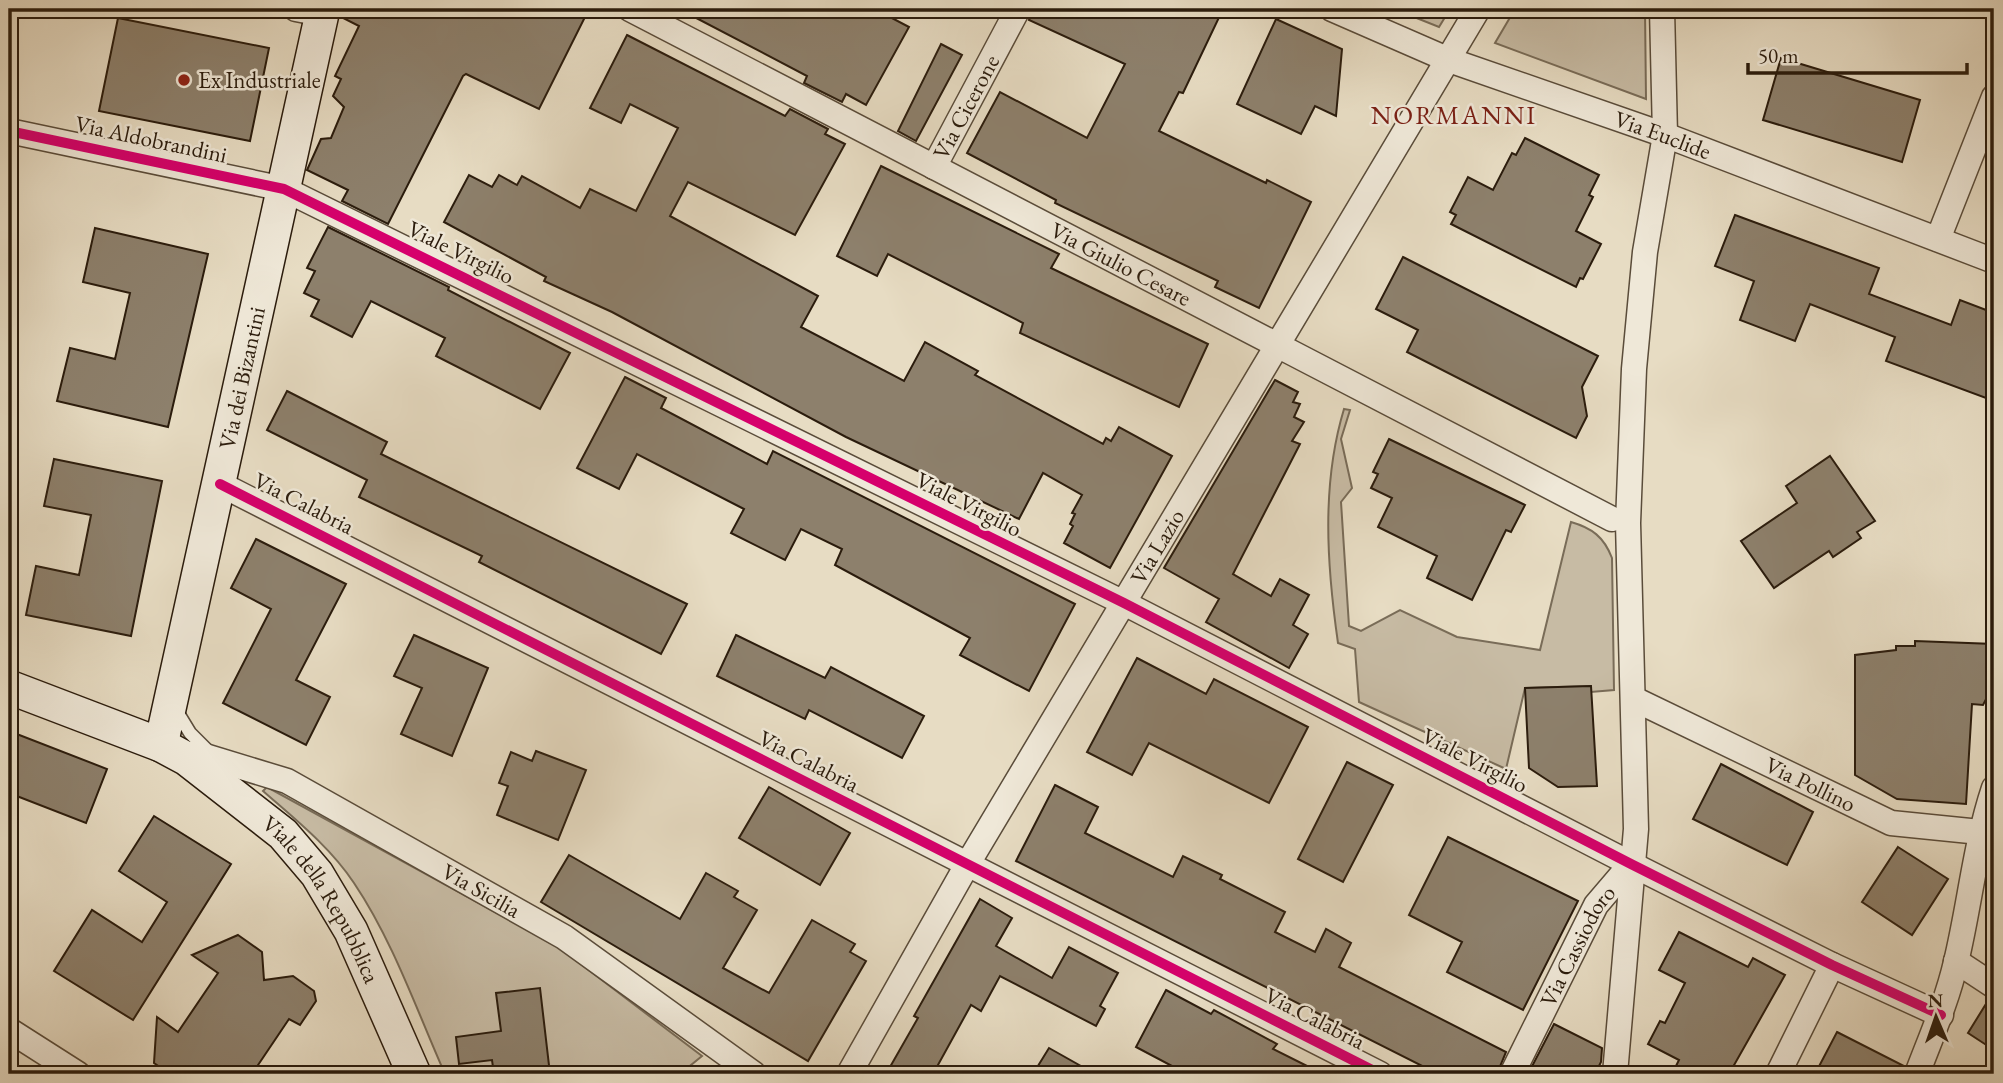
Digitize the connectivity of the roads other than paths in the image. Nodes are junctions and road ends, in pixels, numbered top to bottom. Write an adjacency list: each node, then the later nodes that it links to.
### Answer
1 (630, 9): 11 (street, Via Giulio Cesare)
2 (1018, 9): 11 (street, Via Cicerone)
3 (1332, 9): 7 (street, Via Euclide)
4 (1478, 9): 7 (street, Via Lazio)
5 (1662, 9): 10 (street)
6 (314, 11): 12 (street, Via dei Bizantini)
7 (1449, 60): 10 (street, Via Euclide); 15 (street, Via Lazio)
8 (1994, 97): 13 (street)
9 (9, 131): 12 (street, Via Aldobrandini)
10 (1665, 135): 13 (street, Via Euclide); 20 (street)
11 (934, 167): 15 (street, Via Giulio Cesare)
12 (284, 189): 16 (street, Via dei Bizantini); 18 (street, Viale Virgilio)
13 (1938, 239): 14 (street, Via Euclide)
14 (1994, 261)
15 (1277, 346): 17 (street, Via Giulio Cesare); 18 (street, Via Lazio)
16 (220, 484): 21 (street, Via dei Bizantini); 26 (street, Via Calabria)
17 (1612, 519)
18 (1124, 603): 25 (street, Viale Virgilio); 26 (street, Via Lazio)
19 (9, 687): 22 (street, Viale della Repubblica)
20 (1634, 699): 24 (street, Via Pollino); 25 (street)
21 (172, 702): 22 (street, Via dei Bizantini); 22 (lane)
22 (187, 753): 33 (street, Viale della Repubblica); 34 (street, Via Sicilia)
23 (1994, 788): 24 (street)
24 (1987, 837): 27 (street)
25 (1631, 864): 28 (street, Viale Virgilio); 37 (street, Via Cassiodoro); 38 (street, Via Cassiodoro)
26 (967, 865): 35 (street, Via Lazio); 36 (street, Via Calabria)
27 (1956, 961): 29 (street); 30 (street)
28 (1832, 965): 30 (street, Viale Virgilio); 39 (street)
29 (1994, 986)
30 (1941, 1015): 40 (street)
31 (9, 1030): 32 (street)
32 (78, 1074)
33 (414, 1074)
34 (754, 1074)
35 (849, 1074)
36 (1380, 1074)
37 (1512, 1074)
38 (1615, 1074)
39 (1778, 1074)
40 (1917, 1074)

